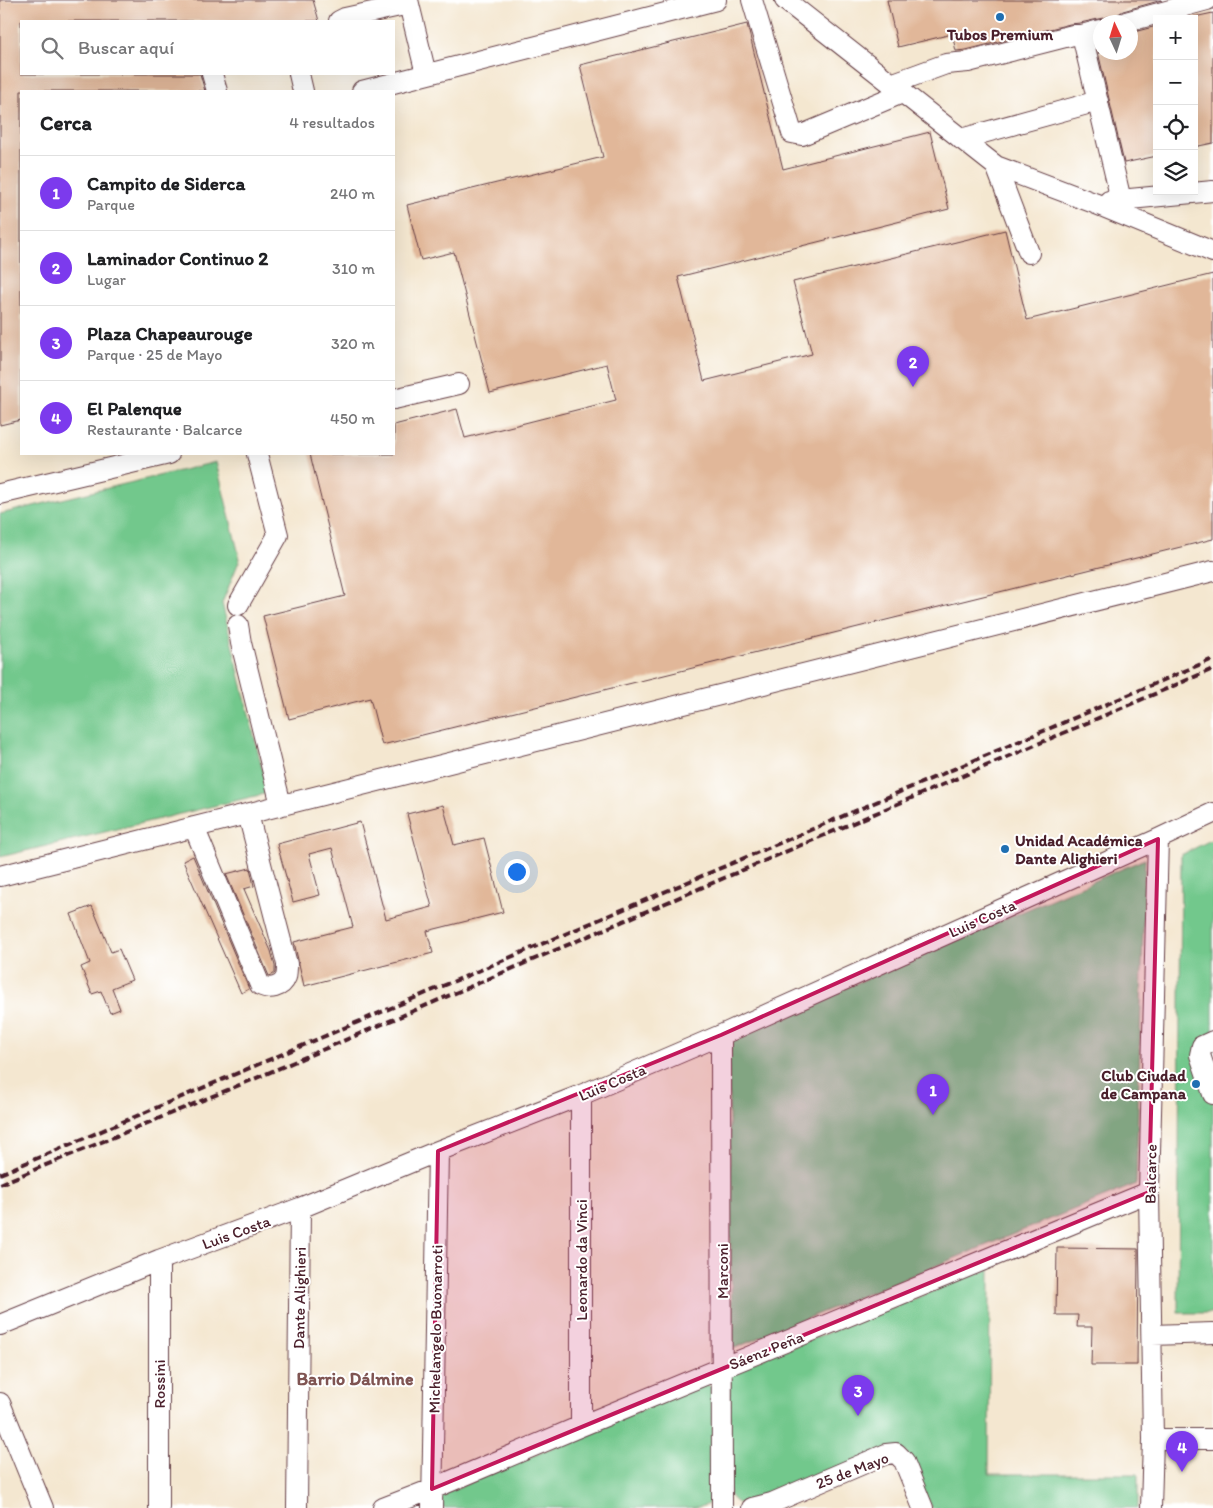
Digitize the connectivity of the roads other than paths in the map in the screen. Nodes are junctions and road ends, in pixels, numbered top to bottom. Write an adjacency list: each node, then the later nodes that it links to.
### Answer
1 (716, 0): 9 (street)
2 (752, 0): 12 (street)
3 (785, 0): 12 (street)
4 (1207, 0): 6 (street)
5 (408, 2): 7 (street); 9 (street)
6 (1138, 19)
7 (341, 20)
8 (1091, 32): 12 (street); 16 (street)
9 (426, 74): 15 (street)
10 (212, 75): 13 (street)
11 (299, 75): 14 (street)
12 (897, 88): 17 (street)
13 (217, 90)
14 (303, 90)
15 (366, 90)
16 (1098, 101): 17 (street); 20 (street)
17 (961, 139): 18 (street)
18 (996, 166): 21 (street); 23 (street)
19 (1213, 190): 20 (street)
20 (1121, 200): 21 (street)
21 (1094, 202): 22 (street)
22 (1213, 252)
23 (1029, 253)
24 (459, 384): 25 (street)
25 (395, 399)
26 (165, 455): 28 (street)
27 (257, 455): 30 (street)
28 (0, 494)
29 (1213, 571): 30 (street)
30 (281, 805): 32 (street)
31 (1213, 812): 34 (street, Luis Costa)
32 (248, 814): 33 (street); 33 (street)
33 (194, 827): 35 (street)
34 (1158, 840): 36 (street, Luis Costa); 41 (street, Balcarce)
35 (0, 876)
36 (721, 1035): 39 (street, Luis Costa); 47 (street, Marconi)
37 (1213, 1041): 38 (street)
38 (1213, 1094)
39 (581, 1095): 40 (street, Luis Costa); 49 (street, Leonardo da Vinci)
40 (438, 1151): 42 (street, Luis Costa); 52 (street, Michelangelo Buonarroti)
41 (1149, 1192): 46 (street, Balcarce); 47 (street, Sáenz Peña)
42 (300, 1208): 43 (street, Luis Costa); 55 (street, Dante Alighieri)
43 (159, 1260): 44 (street, Luis Costa); 54 (street, Rossini)
44 (0, 1325)
45 (1213, 1333): 46 (street)
46 (1152, 1335): 50 (street, Balcarce)
47 (722, 1368): 49 (street, Sáenz Peña); 57 (street, Marconi)
48 (0, 1403): 53 (street)
49 (581, 1426): 52 (street, Sáenz Peña)
50 (1153, 1439): 51 (street); 60 (street, Balcarce)
51 (1213, 1439)
52 (432, 1499): 56 (street, Sáenz Peña)
53 (43, 1508)
54 (159, 1508)
55 (297, 1508)
56 (383, 1508)
57 (722, 1508)
58 (752, 1508): 59 (street, 25 de Mayo)
59 (923, 1508)
60 (1151, 1508)

